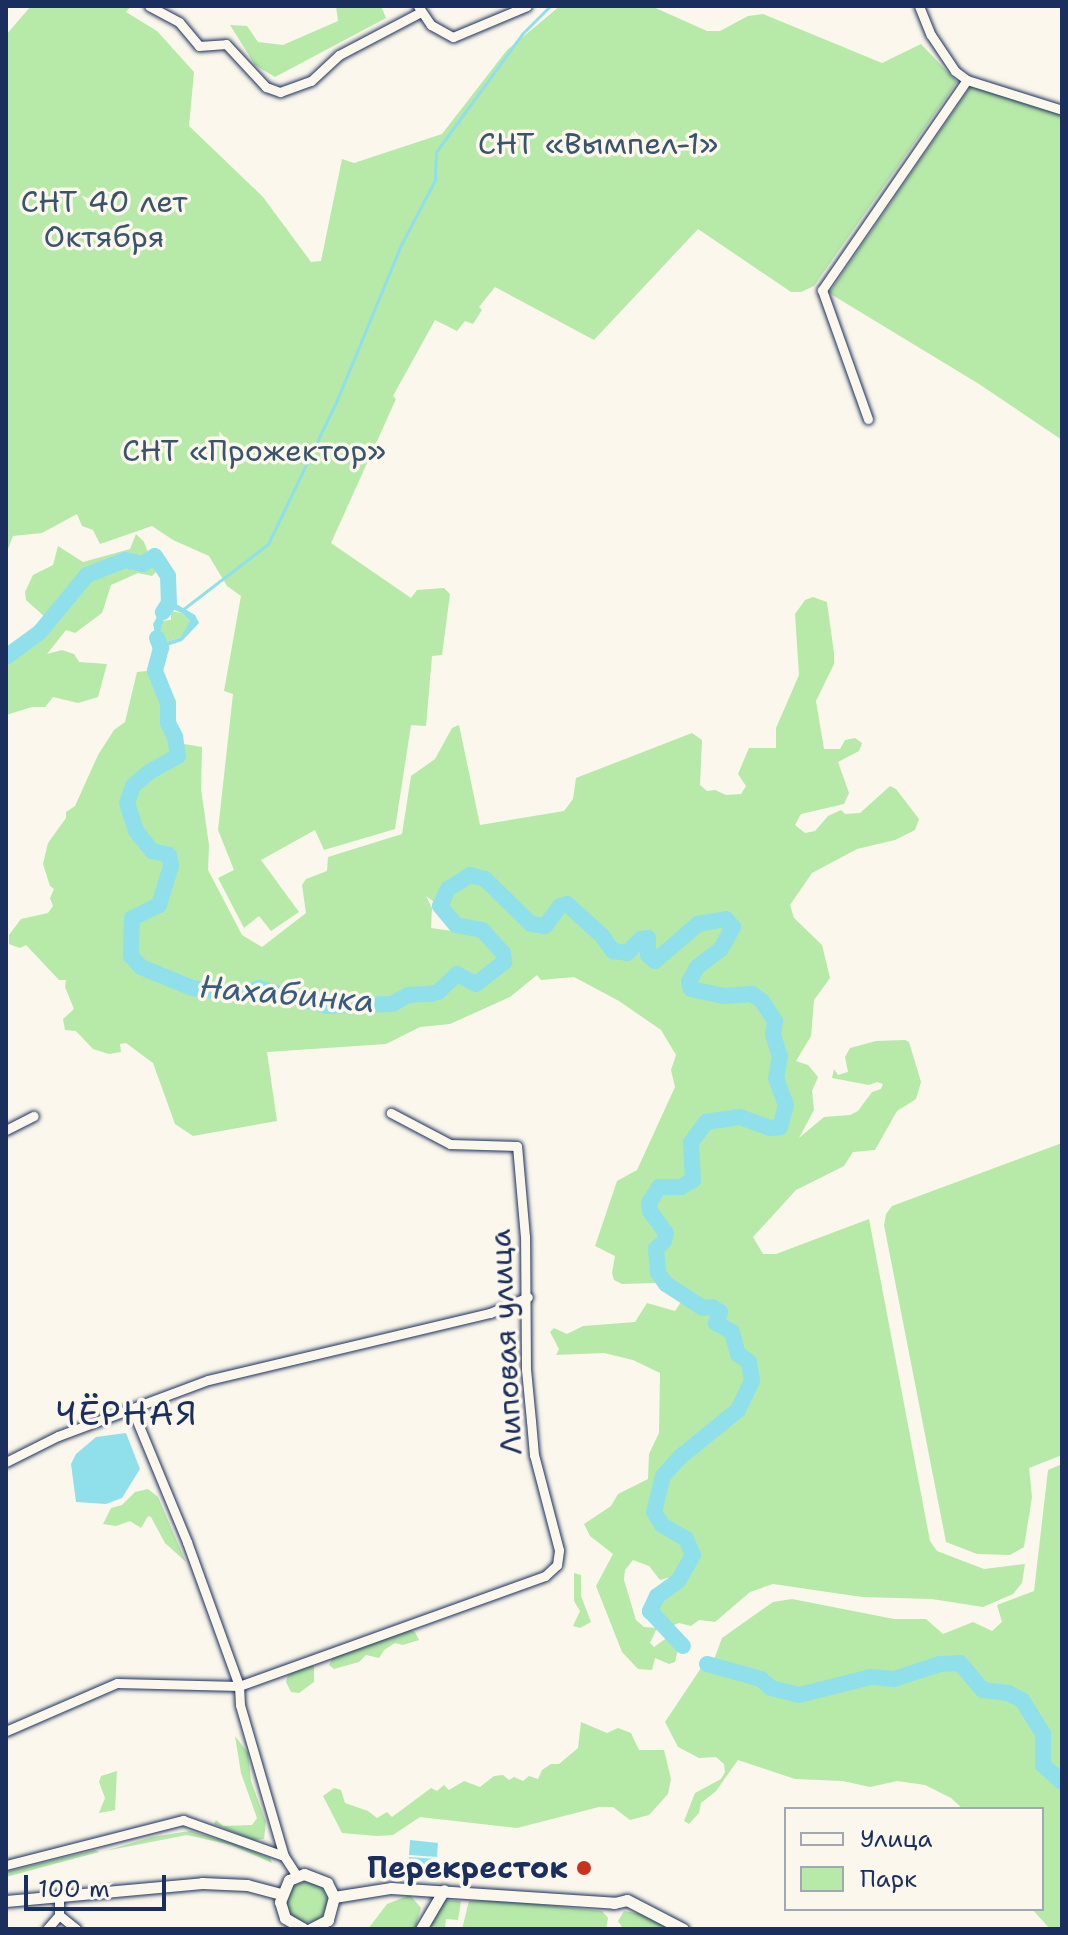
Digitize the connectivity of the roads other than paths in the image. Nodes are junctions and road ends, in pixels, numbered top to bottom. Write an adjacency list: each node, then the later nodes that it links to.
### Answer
1 (149, 6): 4 (street)
2 (527, 6): 4 (street)
3 (919, 6): 5 (street)
4 (420, 9)
5 (967, 80): 6 (street); 7 (street)
6 (1062, 110)
7 (868, 419)
8 (391, 1113): 11 (street, Липовая улица)
9 (34, 1116): 10 (street)
10 (6, 1130)
11 (528, 1297): 12 (street); 14 (street, Липовая улица)
12 (132, 1409): 13 (street); 14 (street)
13 (6, 1462)
14 (239, 1686): 15 (street); 16 (street)
15 (6, 1731)
16 (284, 1856): 17 (street); 18 (street)
17 (6, 1865)
18 (297, 1876): 21 (street); 22 (street)
19 (444, 1890): 22 (street); 28 (street); 29 (street)
20 (59, 1894): 21 (street); 23 (street); 24 (street)
21 (281, 1894): 27 (street)
22 (334, 1897): 27 (street)
23 (6, 1901)
24 (59, 1915): 25 (street); 26 (street)
25 (47, 1929)
26 (76, 1929)
27 (302, 1929)
28 (421, 1929)
29 (683, 1929)

